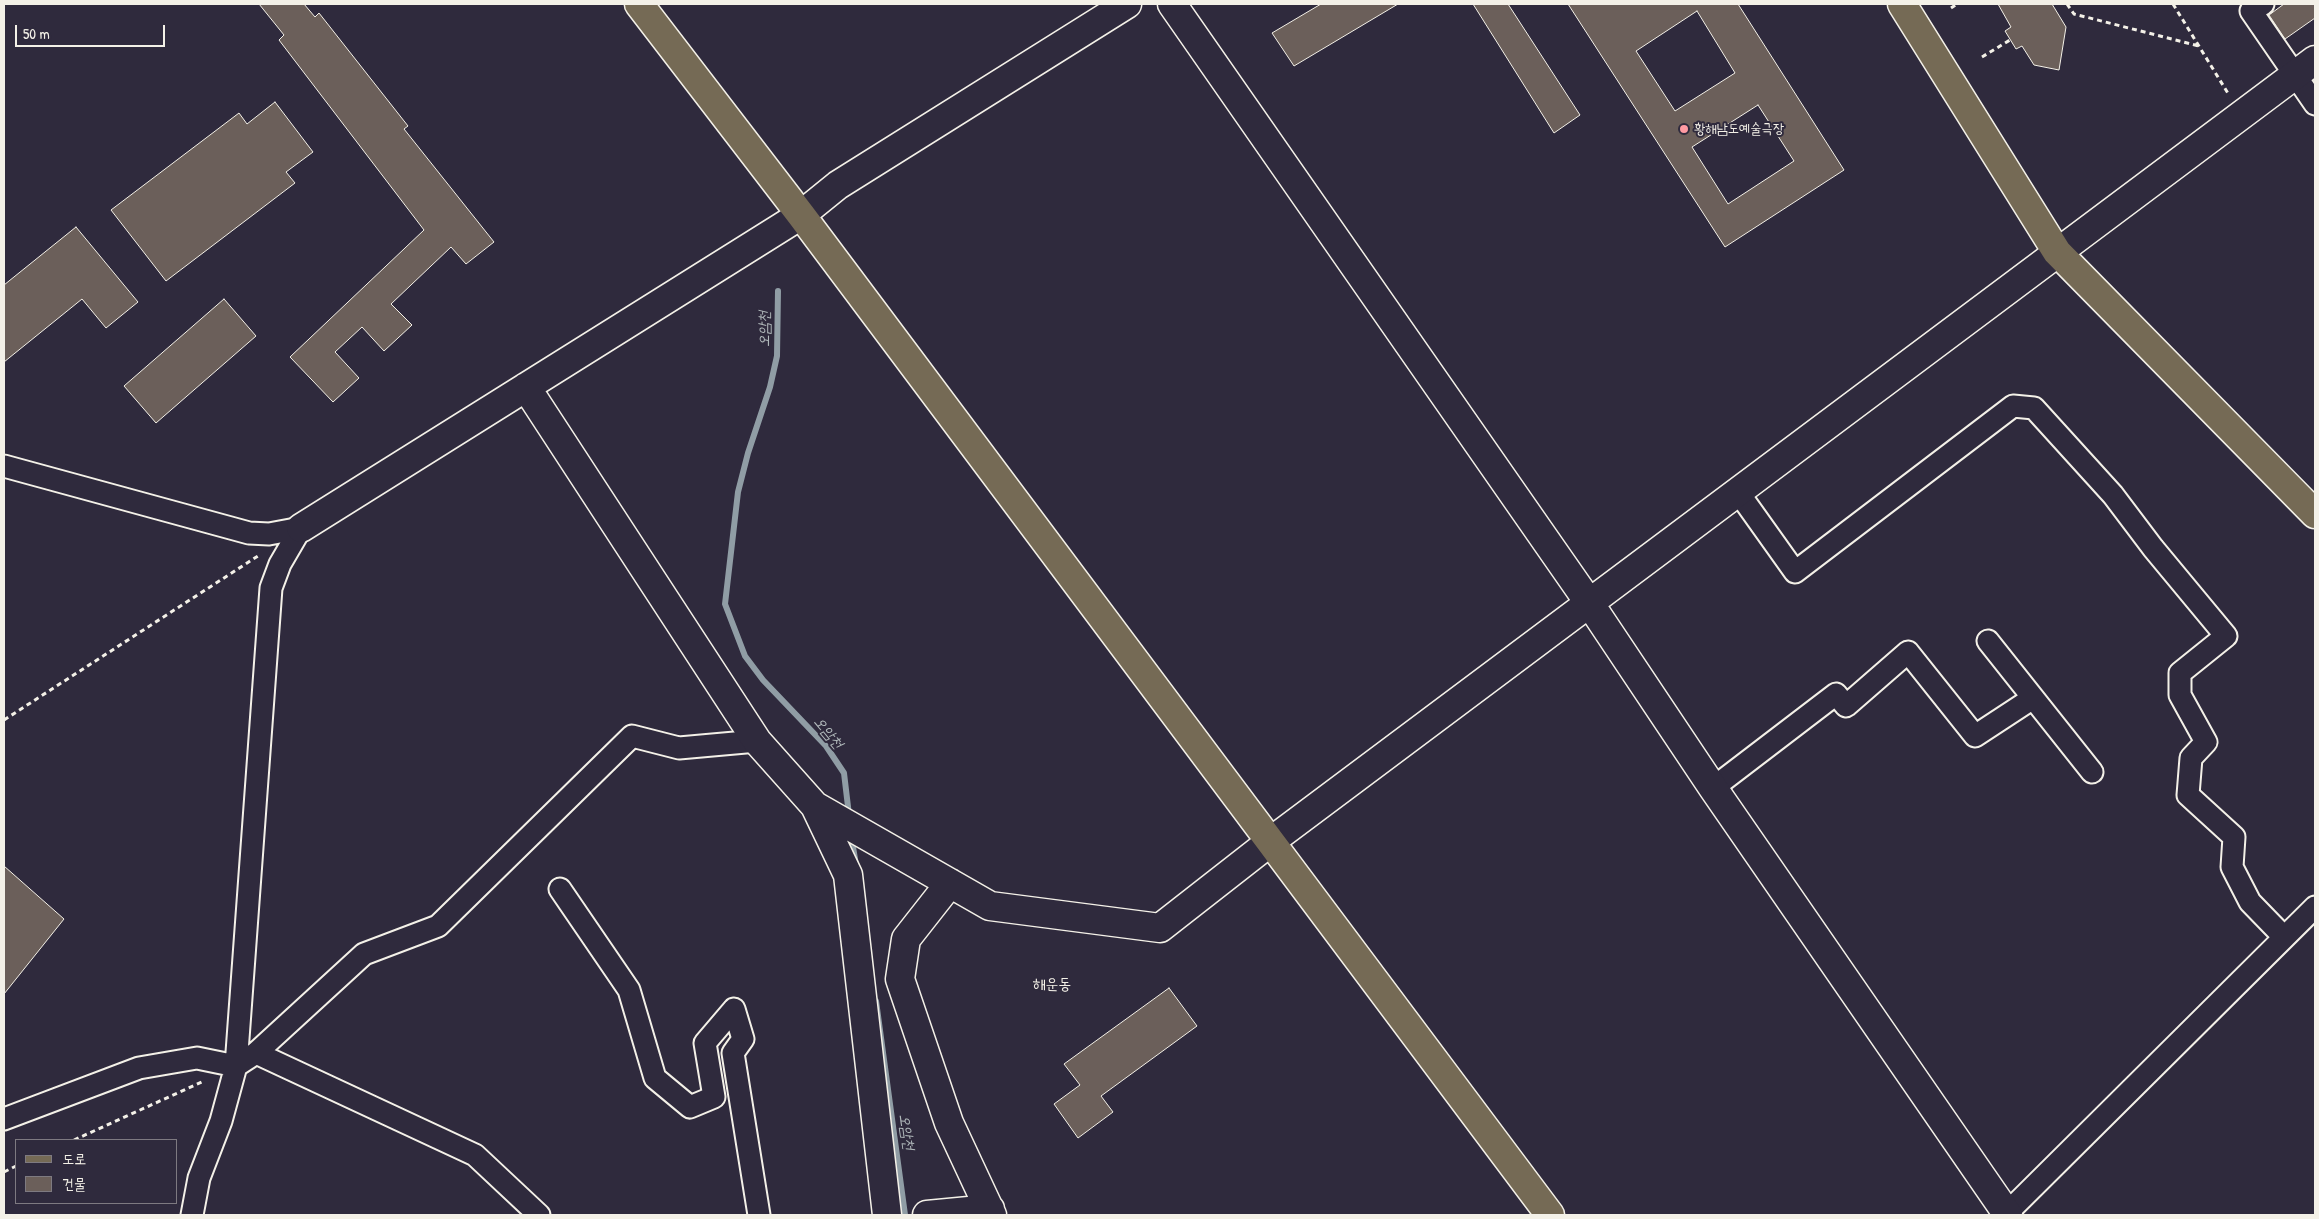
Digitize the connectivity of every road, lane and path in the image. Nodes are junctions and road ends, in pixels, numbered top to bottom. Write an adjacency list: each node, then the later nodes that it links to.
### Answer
1 (639, 4): 16 (main road)
2 (1127, 4): 16 (street)
3 (1172, 4): 24 (street)
4 (1902, 4): 17 (main road)
5 (1958, 4): 9 (path)
6 (2067, 4): 11 (path)
7 (2173, 4): 11 (path)
8 (2263, 4): 13 (street)
9 (1951, 8)
10 (2010, 40): 12 (path)
11 (2199, 46): 14 (path)
12 (1982, 57)
13 (2305, 68): 15 (street); 17 (street)
14 (2230, 95)
15 (2315, 104)
16 (801, 215): 18 (street); 32 (main road)
17 (2057, 252): 20 (street); 21 (main road)
18 (526, 387): 22 (street); 28 (street)
19 (4, 466): 22 (street)
20 (1738, 492): 24 (street); 36 (street)
21 (2315, 514)
22 (301, 528): 38 (street)
23 (268, 550): 27 (path)
24 (1590, 604): 30 (street); 32 (street)
25 (1988, 641): 26 (street)
26 (2033, 698): 29 (street); 30 (street)
27 (4, 720)
28 (757, 741): 31 (street); 37 (street)
29 (2092, 772)
30 (1713, 788): 42 (street)
31 (825, 812): 33 (street); 46 (street)
32 (1270, 842): 33 (street); 48 (main road)
33 (950, 884): 41 (street)
34 (560, 889): 45 (street)
35 (2315, 907): 36 (street)
36 (2284, 937): 42 (street)
37 (256, 1053): 38 (street); 44 (street)
38 (236, 1066): 39 (street); 40 (path); 43 (street)
39 (4, 1119)
40 (76, 1139)
41 (991, 1212): 47 (street)
42 (2006, 1214)
43 (192, 1215)
44 (539, 1215)
45 (759, 1215)
46 (887, 1215)
47 (927, 1215)
48 (1550, 1215)

